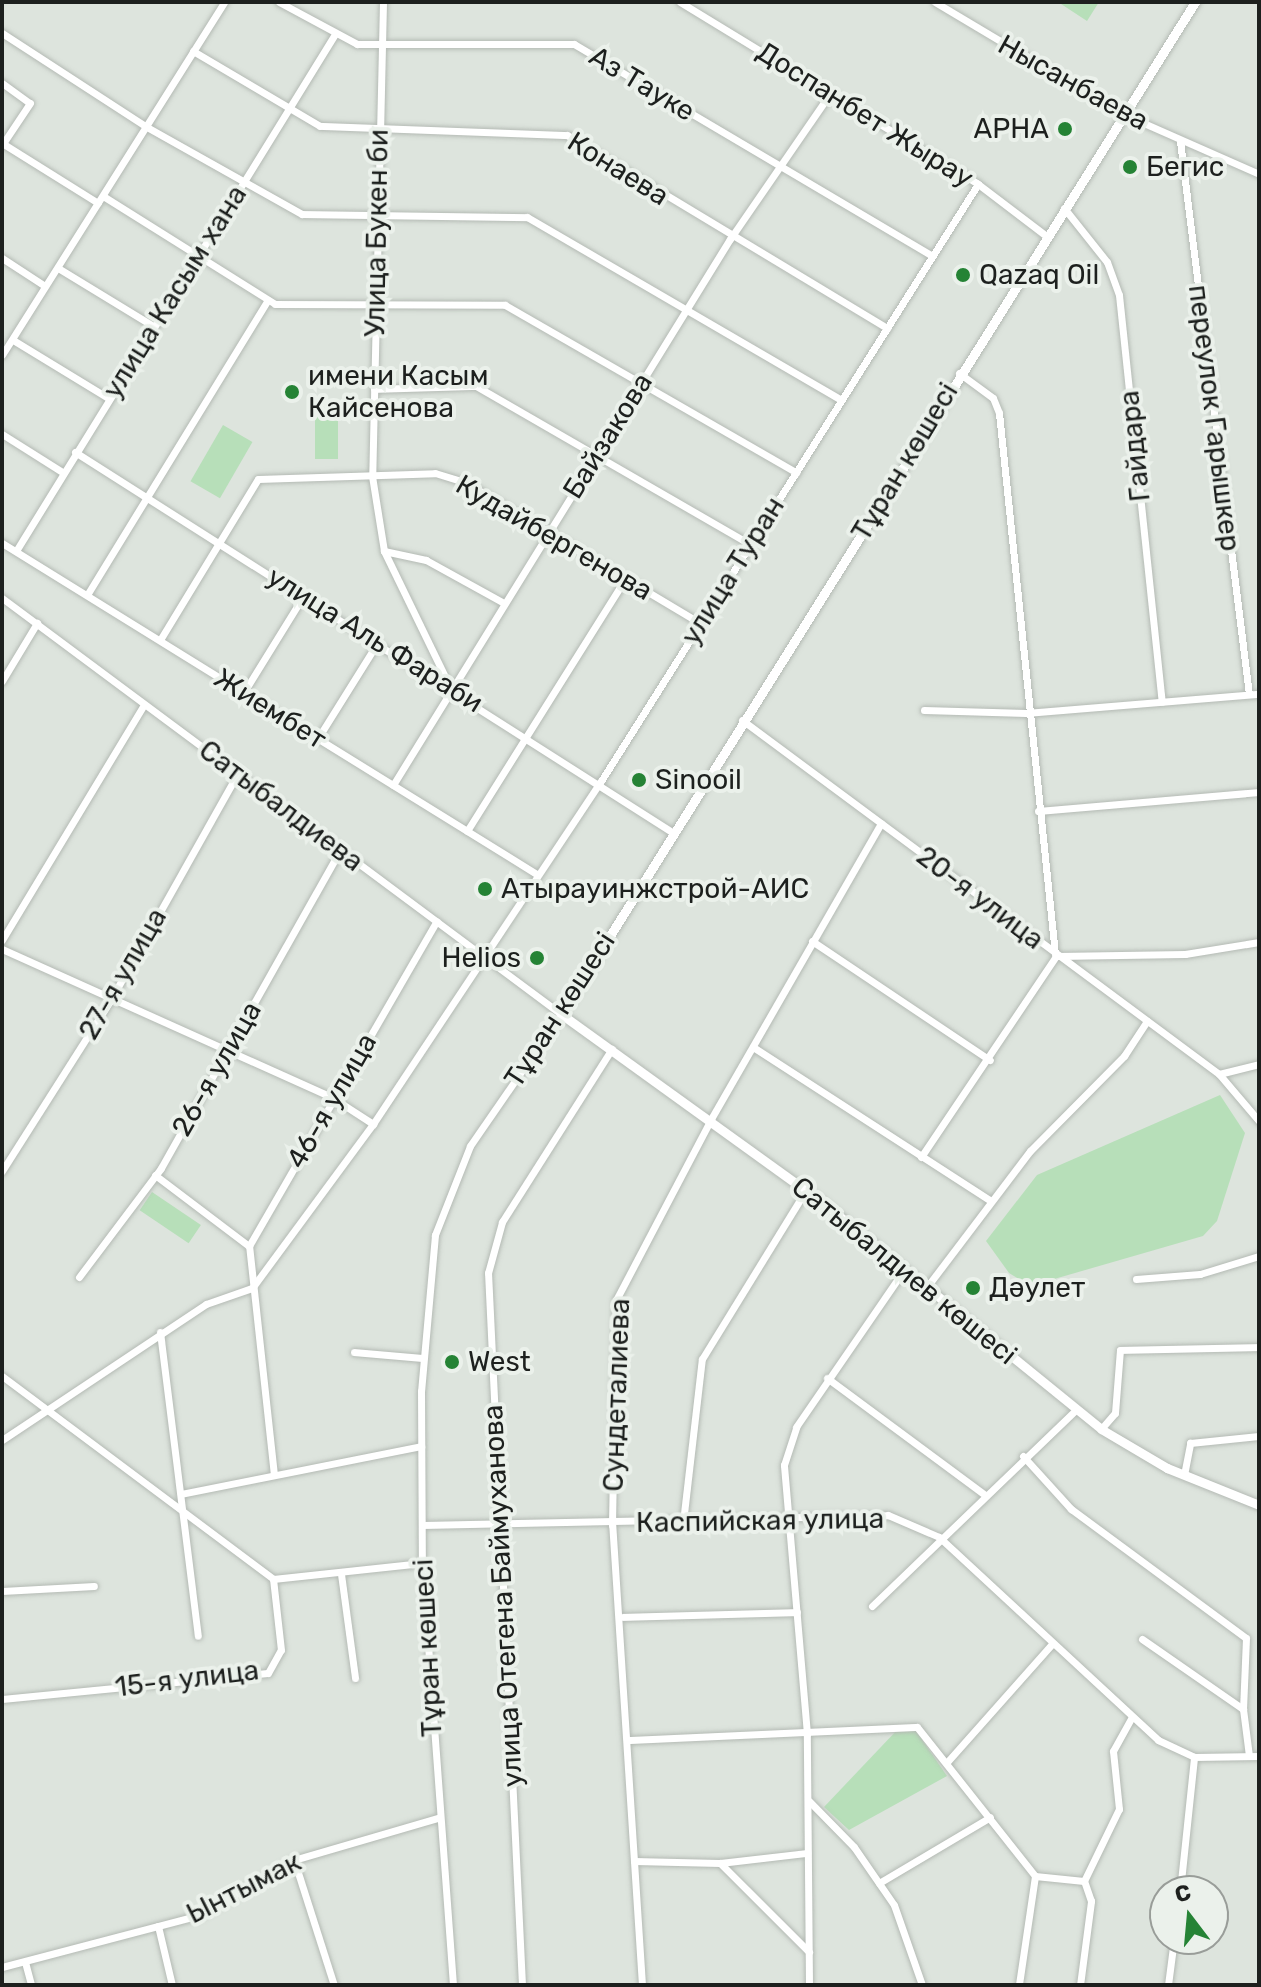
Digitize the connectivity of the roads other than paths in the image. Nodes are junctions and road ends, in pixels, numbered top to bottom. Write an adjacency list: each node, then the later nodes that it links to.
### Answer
1 (224, 2): 10 (street)
2 (279, 2): 8 (street, Аз Тауке)
3 (383, 2): 9 (street, Улица Букен би)
4 (680, 2): 12 (street, Доспанбет Жырау)
5 (935, 2): 14 (street, Нысанбаева)
6 (1195, 2): 14 (main road, Тұран көшесі)
7 (2, 33): 15 (street)
8 (335, 34): 9 (street, Аз Тауке); 13 (street, улица Касым хана)
9 (382, 45): 16 (street, Улица Букен би); 19 (street, Аз Тауке)
10 (193, 51): 13 (street, Конаева); 15 (street)
11 (2, 83): 18 (street)
12 (831, 92): 19 (street, Байзакова); 22 (street, Доспанбет Жырау)
13 (289, 107): 16 (street, Конаева); 21 (street, улица Касым хана)
14 (1121, 113): 17 (street, Нысанбаева); 24 (main road, Тұран көшесі)
15 (145, 126): 21 (street); 23 (street)
16 (380, 126): 25 (street, Улица Букен би); 27 (street, Конаева)
17 (1180, 141): 20 (street, Нысанбаева); 70 (street, переулок Гарышкер)
18 (2, 144): 23 (street)
19 (780, 167): 27 (street, Байзакова); 29 (street, Аз Тауке)
20 (1259, 174)
21 (244, 184): 25 (street); 28 (street, улица Касым хана)
22 (978, 184): 26 (street, Доспанбет Жырау); 29 (street, улица Туран)
23 (101, 200): 28 (street); 31 (street)
24 (1064, 208): 26 (main road, Тұран көшесі); 72 (street, Гайдара)
25 (378, 216): 34 (street, Улица Букен би); 35 (street)
26 (1045, 235): 40 (main road, Тұран көшесі)
27 (730, 239): 35 (street, Байзакова); 37 (street, Конаева)
28 (197, 255): 33 (street); 36 (street, улица Касым хана)
29 (932, 256): 37 (street, улица Туран)
30 (2, 258): 32 (street)
31 (58, 268): 32 (street); 36 (street)
32 (45, 286): 38 (street)
33 (268, 300): 34 (street); 51 (street)
34 (376, 305): 41 (street); 42 (street, Улица Букен би)
35 (684, 312): 41 (street, Байзакова); 44 (street)
36 (153, 326): 43 (street, улица Касым хана)
37 (887, 328): 44 (street, улица Туран)
38 (13, 340): 39 (street); 43 (street)
39 (2, 355)
40 (959, 373): 75 (street); 76 (main road, Тұран көшесі)
41 (639, 385): 47 (street, Байзакова); 49 (street)
42 (374, 389): 47 (street); 50 (street, Улица Букен би)
43 (108, 398): 46 (street, улица Касым хана)
44 (841, 400): 49 (street, улица Туран)
45 (2, 434): 48 (street)
46 (75, 452): 48 (street, улица Касым хана); 51 (street, улица Аль Фараби)
47 (594, 457): 52 (street, Байзакова); 55 (street)
48 (62, 472): 56 (street, улица Касым хана)
49 (796, 472): 55 (street, улица Туран)
50 (372, 476): 52 (street, Кудайбергенова); 53 (street, Кудайбергенова); 57 (street, Улица Букен би)
51 (146, 496): 53 (street, улица Аль Фараби); 59 (street)
52 (549, 530): 58 (street, Кудайбергенова); 62 (street, Байзакова)
53 (219, 542): 60 (street, улица Аль Фараби); 65 (street)
54 (2, 543): 56 (street, Жиембет)
55 (750, 544): 64 (street, улица Туран)
56 (16, 551): 59 (street, Жиембет)
57 (384, 551): 62 (street); 68 (street, Улица Букен би)
58 (625, 579): 64 (street, Кудайбергенова); 77 (street)
59 (87, 595): 65 (street, Жиембет)
60 (304, 595): 66 (street, улица Аль Фараби); 69 (street)
61 (2, 598): 63 (street, Сатыбалдиева)
62 (504, 603): 68 (street, Байзакова)
63 (37, 623): 67 (street); 73 (street, Сатыбалдиева)
64 (700, 623): 80 (street, улица Туран)
65 (160, 640): 69 (street, Жиембет)
66 (378, 642): 68 (street, улица Аль Фараби); 78 (street)
67 (2, 681)
68 (451, 688): 77 (street, улица Аль Фараби); 81 (street, Байзакова)
69 (244, 692): 78 (street, Жиембет)
70 (1249, 694): 71 (street); 72 (street)
71 (1259, 694)
72 (1162, 702): 75 (street)
73 (144, 705): 79 (street, Сатыбалдиева); 90 (street)
74 (924, 710): 75 (street)
75 (1026, 713): 83 (street)
76 (742, 720): 84 (street, 20-я улица); 86 (main road, Тұран көшесі)
77 (523, 734): 80 (street, улица Аль Фараби); 85 (street)
78 (318, 738): 81 (street, Жиембет)
79 (238, 773): 87 (street, Сатыбалдиева); 96 (street, 27-я улица)
80 (601, 781): 86 (street, улица Аль Фараби); 88 (street, улица Туран)
81 (393, 785): 85 (street, Жиембет)
82 (1259, 792): 83 (street)
83 (1038, 811): 95 (street)
84 (881, 823): 91 (street, Сундеталиева); 95 (street, 20-я улица)
85 (467, 831): 88 (street, Жиембет)
86 (672, 832): 97 (main road, Тұран көшесі)
87 (340, 850): 89 (street, Сатыбалдиева); 101 (street, 26-я улица)
88 (538, 875): 94 (street, улица Туран)
89 (437, 921): 94 (street, Сатыбалдиева); 105 (street, 46-я улица)
90 (2, 940)
91 (812, 941): 99 (street, Сундеталиева); 102 (street)
92 (1259, 942): 95 (street)
93 (2, 949): 96 (street)
94 (485, 956): 97 (street, Сатыбалдиева); 108 (street, 46-я улица)
95 (1056, 956): 98 (street, 20-я улица); 102 (street)
96 (110, 1001): 101 (street); 110 (street, 27-я улица)
97 (561, 1014): 100 (main road, Сатыбалдиев көшесі); 124 (street, Тұран көшесі)
98 (1147, 1021): 104 (street, 20-я улица); 113 (street)
99 (753, 1047): 106 (street, Сундеталиева); 109 (street)
100 (612, 1049): 106 (main road, Сатыбалдиев көшесі); 144 (street, улица Отегена Баймуханова)
101 (229, 1050): 105 (street); 111 (street, 26-я улица)
102 (990, 1060): 109 (street)
103 (1259, 1064): 104 (street)
104 (1219, 1074): 107 (street, 20-я улица)
105 (333, 1098): 108 (street); 114 (street, 46-я улица)
106 (711, 1119): 112 (main road, Сатыбалдиев көшесі); 143 (street, Сундеталиева)
107 (1259, 1121)
108 (373, 1124): 119 (street, 46-я улица)
109 (921, 1157): 113 (street)
110 (2, 1171)
111 (155, 1175): 114 (street); 117 (street, 26-я улица)
112 (806, 1190): 116 (main road, Сатыбалдиев көшесі); 141 (street)
113 (991, 1201): 120 (street)
114 (249, 1246): 119 (street)
115 (1259, 1256): 118 (street)
116 (904, 1270): 120 (main road, Сатыбалдиев көшесі); 126 (street)
117 (79, 1277)
118 (1136, 1279)
119 (252, 1288): 121 (street); 134 (street)
120 (926, 1288): 128 (main road, Сатыбалдиев көшесі)
121 (160, 1332): 127 (street); 136 (street)
122 (1259, 1347): 129 (street)
123 (354, 1352): 124 (street)
124 (422, 1358): 132 (street, Тұран көшесі)
125 (2, 1376): 127 (street)
126 (827, 1378): 137 (street); 140 (street)
127 (46, 1409): 131 (street); 139 (street)
128 (1076, 1410): 129 (main road, Сатыбалдиев көшесі); 133 (street)
129 (1101, 1429): 135 (main road, Сатыбалдиев көшесі)
130 (1259, 1436): 135 (street)
131 (2, 1440)
132 (421, 1446): 134 (street); 142 (street, Тұран көшесі)
133 (1023, 1456): 137 (street); 159 (street)
134 (274, 1475): 136 (street)
135 (1184, 1475): 138 (main road, Сатыбалдиев көшесі)
136 (181, 1494): 139 (street)
137 (984, 1494): 145 (street)
138 (1259, 1505)
139 (178, 1507): 148 (street); 154 (street)
140 (785, 1520): 141 (street, Каспийская улица); 145 (street, Каспийская улица); 152 (street)
141 (683, 1522): 143 (street, Каспийская улица)
142 (422, 1525): 144 (street, Каспийская улица); 146 (street, Тұран көшесі)
143 (612, 1525): 144 (street, Каспийская улица); 153 (street, Сундеталиева)
144 (499, 1527): 187 (street, улица Отегена Баймуханова)
145 (939, 1537): 151 (street); 156 (street, Каспийская улица)
146 (422, 1563): 147 (street); 169 (street, Тұран көшесі)
147 (341, 1574): 148 (street); 157 (street)
148 (273, 1579): 158 (street, 15-я улица)
149 (94, 1586): 150 (street)
150 (2, 1591)
151 (872, 1606)
152 (797, 1612): 153 (street); 161 (street)
153 (623, 1617): 162 (street, Сундеталиева)
154 (198, 1636)
155 (1142, 1639): 159 (street)
156 (1052, 1644): 160 (street, Каспийская улица); 166 (street)
157 (355, 1678)
158 (2, 1699)
159 (1243, 1709): 163 (street)
160 (1132, 1717): 165 (street, Каспийская улица); 176 (street)
161 (807, 1734): 162 (street); 166 (street); 167 (street)
162 (628, 1740): 172 (street, Сундеталиева)
163 (1249, 1756): 164 (street); 165 (street)
164 (1259, 1756)
165 (1194, 1757): 174 (street)
166 (948, 1761): 168 (street)
167 (809, 1801): 170 (street); 177 (street)
168 (990, 1817): 175 (street); 177 (street)
169 (438, 1818): 171 (street, Ынтымак); 186 (street, Тұран көшесі)
170 (807, 1853): 173 (street); 179 (street)
171 (294, 1860): 178 (street, Ынтымак); 185 (street)
172 (634, 1861): 173 (street); 188 (street, Сундеталиева)
173 (720, 1863): 179 (street)
174 (1182, 1875)
175 (1035, 1876): 176 (street); 191 (street)
176 (1084, 1881): 192 (street)
177 (879, 1883): 190 (street)
178 (158, 1926): 181 (street, Ынтымак); 184 (street)
179 (809, 1952): 189 (street)
180 (1172, 1955): 193 (street)
181 (25, 1962): 182 (street, Ынтымак); 183 (street)
182 (2, 1967)
183 (31, 1985)
184 (172, 1985)
185 (334, 1985)
186 (453, 1985)
187 (522, 1985)
188 (642, 1985)
189 (809, 1985)
190 (922, 1985)
191 (1019, 1985)
192 (1080, 1985)
193 (1168, 1985)

